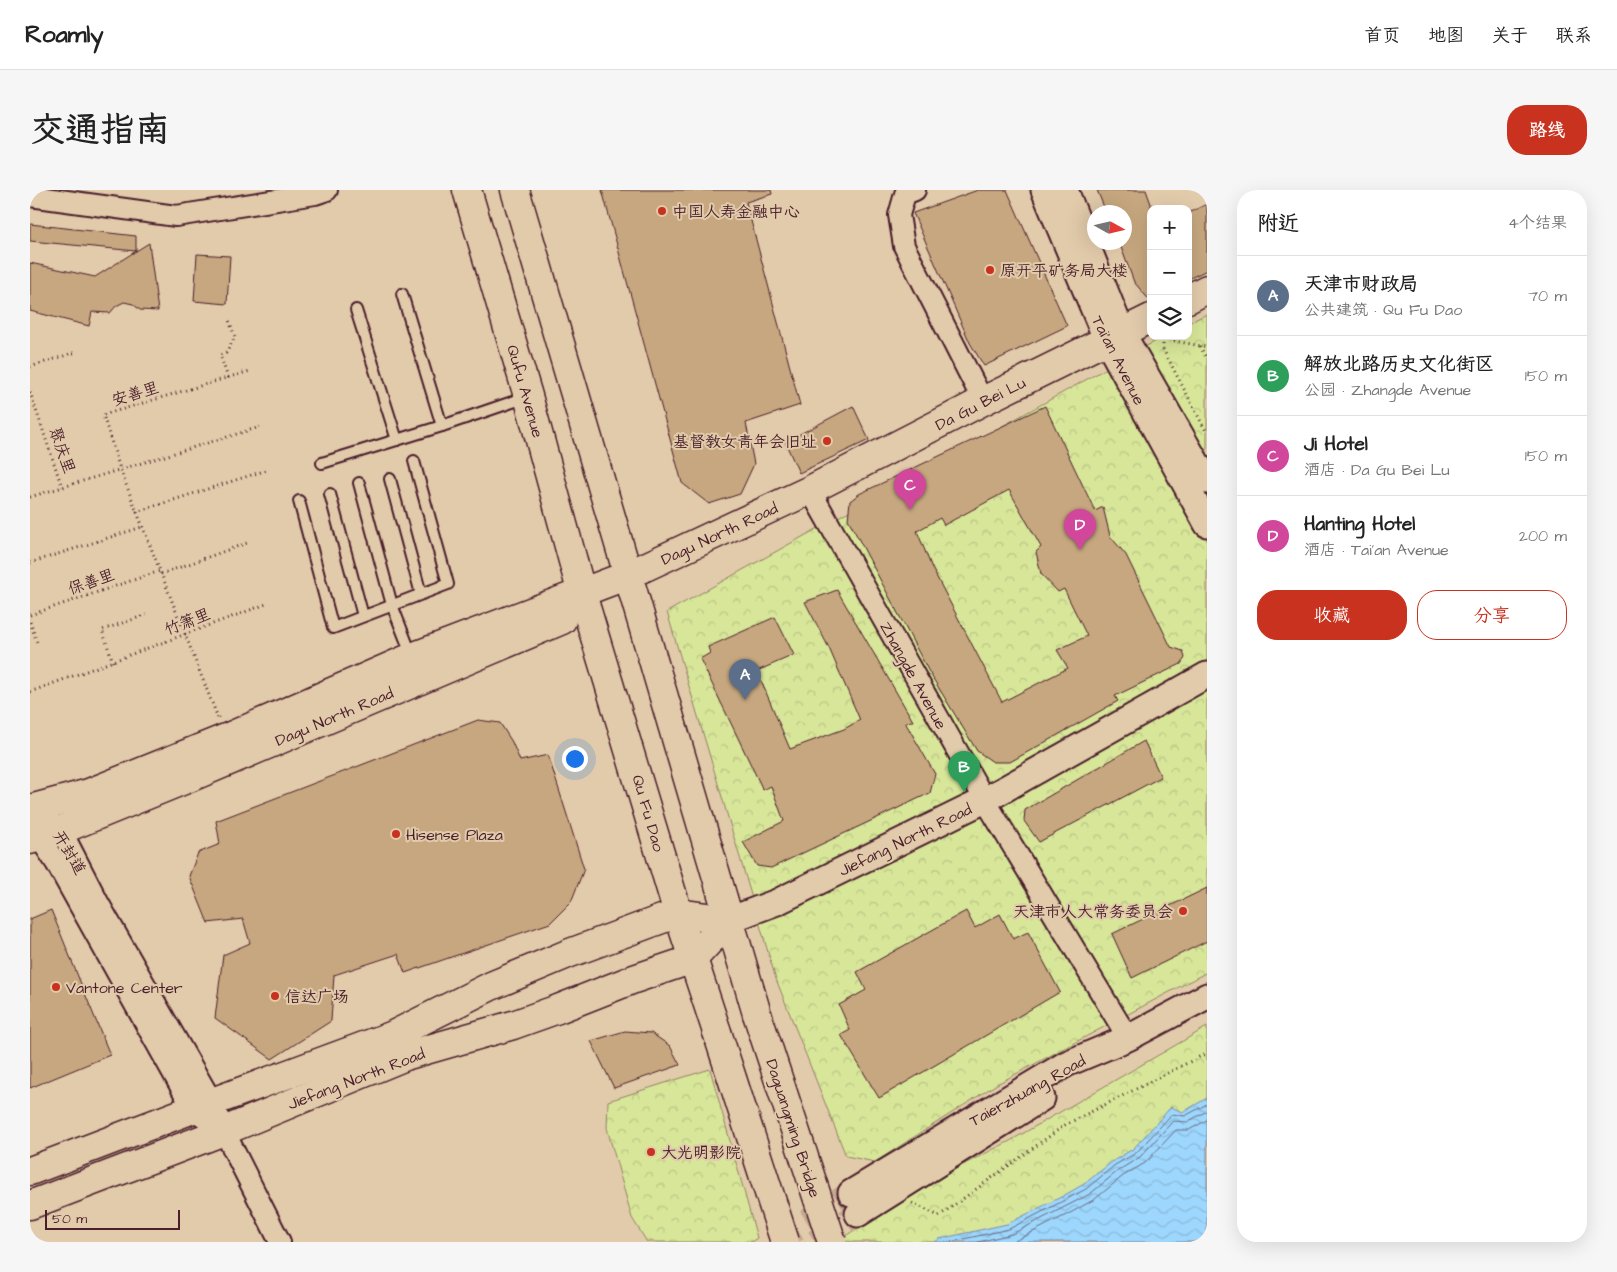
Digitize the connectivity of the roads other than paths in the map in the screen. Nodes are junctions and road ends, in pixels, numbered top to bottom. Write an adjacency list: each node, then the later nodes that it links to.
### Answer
1 (327, 190): 7 (street)
2 (466, 190): 14 (main road, Qufu Avenue)
3 (515, 190): 27 (main road)
4 (915, 190): 15 (street)
5 (1044, 190): 13 (street, Tai'an Avenue)
6 (1065, 190): 13 (street, Tai'an Avenue)
7 (30, 196)
8 (1207, 289): 10 (main road)
9 (402, 294): 16 (lane)
10 (1192, 297)
11 (356, 310): 17 (lane)
12 (1147, 333): 13 (main road, Da Gu Bei Lu)
13 (1114, 337): 15 (main road, Da Gu Bei Lu); 21 (street, Tai'an Avenue); 26 (street, Tai'an Avenue)
14 (528, 396): 16 (lane); 29 (main road, Qufu Avenue)
15 (983, 401): 23 (main road, Da Gu Bei Lu)
16 (442, 426): 17 (lane)
17 (397, 440): 19 (lane)
18 (414, 461): 28 (lane)
19 (322, 463)
20 (390, 479): 28 (lane)
21 (1207, 481)
22 (359, 482): 30 (lane)
23 (810, 490): 27 (main road, Dagu North Road); 34 (street, Zhangde Avenue)
24 (330, 494): 31 (lane)
25 (299, 502): 31 (lane)
26 (1207, 524)
27 (628, 575): 29 (main road, Dagu North Road); 38 (main road)
28 (421, 594): 30 (lane)
29 (585, 602): 32 (main road, Dagu North Road); 36 (main road, Dagu North Road); 37 (main road, Qu Fu Dao)
30 (392, 605): 31 (lane); 32 (lane)
31 (363, 616)
32 (412, 657): 35 (main road, Dagu North Road)
33 (1207, 675): 34 (street, Jiefang North Road)
34 (984, 800): 38 (street, Jiefang North Road); 41 (street, Zhangde Avenue)
35 (31, 808): 36 (street, 开封道)
36 (43, 836): 42 (street, 开封道)
37 (678, 913): 38 (main road, Jiefang North Road); 39 (main road, Qu Fu Dao); 42 (main road, Jiefang North Road)
38 (729, 920): 39 (main road, Jiefang North Road); 49 (main road, Daguangming Bridge, bridge)
39 (692, 959): 43 (main road, Jiefang North Road); 48 (main road, Qu Fu Dao, bridge)
40 (1207, 996): 41 (street)
41 (1128, 1038): 45 (street)
42 (202, 1106): 43 (street, 开封道); 44 (main road, Jiefang North Road)
43 (224, 1131): 46 (main road, Jiefang North Road); 47 (street, 开封道)
44 (30, 1171)
45 (854, 1204)
46 (30, 1205)
47 (280, 1242)
48 (785, 1242)
49 (832, 1242)

